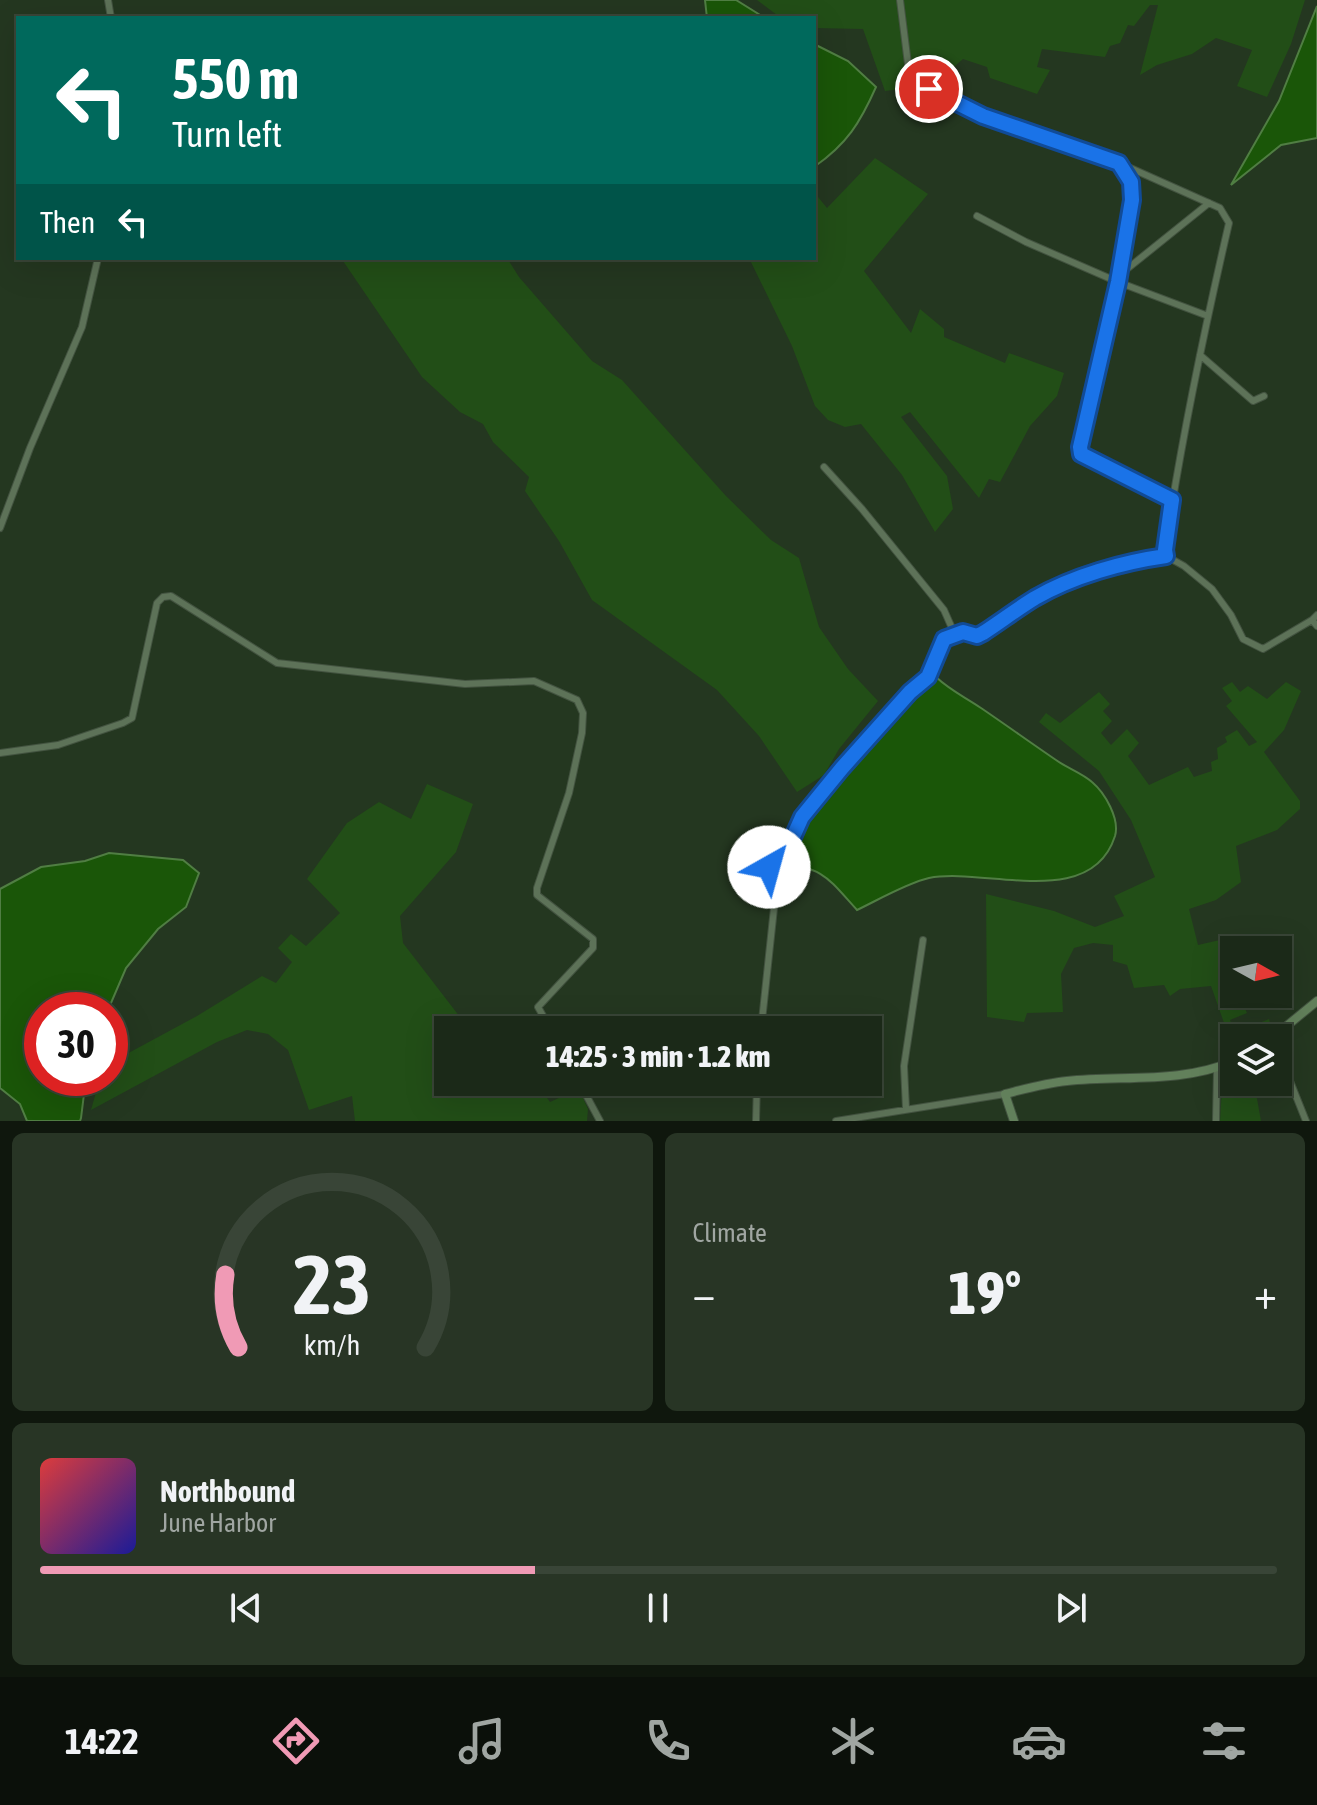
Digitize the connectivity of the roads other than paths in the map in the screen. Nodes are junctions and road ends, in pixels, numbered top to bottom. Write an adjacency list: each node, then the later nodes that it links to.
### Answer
1 (900, 0): 2 (street)
2 (1119, 163): 3 (street); 6 (street)
3 (1209, 203): 6 (street); 7 (street)
4 (977, 216): 6 (street)
5 (98, 260): 12 (street)
6 (1118, 282): 7 (street); 11 (street)
7 (1208, 316): 8 (street)
8 (1200, 355): 9 (street); 11 (street)
9 (1264, 396)
10 (824, 467): 15 (street)
11 (1172, 500): 13 (street)
12 (0, 528)
13 (1166, 556): 14 (street); 15 (street)
14 (1315, 621)
15 (955, 635): 20 (street)
16 (0, 753): 19 (street)
17 (923, 940): 28 (street)
18 (1317, 1001): 21 (street)
19 (543, 1016)
20 (762, 1016)
21 (1289, 1024)
22 (1220, 1067): 23 (street)
23 (1217, 1068): 25 (street); 33 (street)
24 (1292, 1086): 34 (street)
25 (1005, 1094): 28 (street); 32 (street)
26 (587, 1096): 29 (street)
27 (757, 1096): 30 (street)
28 (906, 1109): 31 (street)
29 (600, 1121)
30 (756, 1121)
31 (836, 1121)
32 (1014, 1121)
33 (1216, 1121)
34 (1306, 1121)

